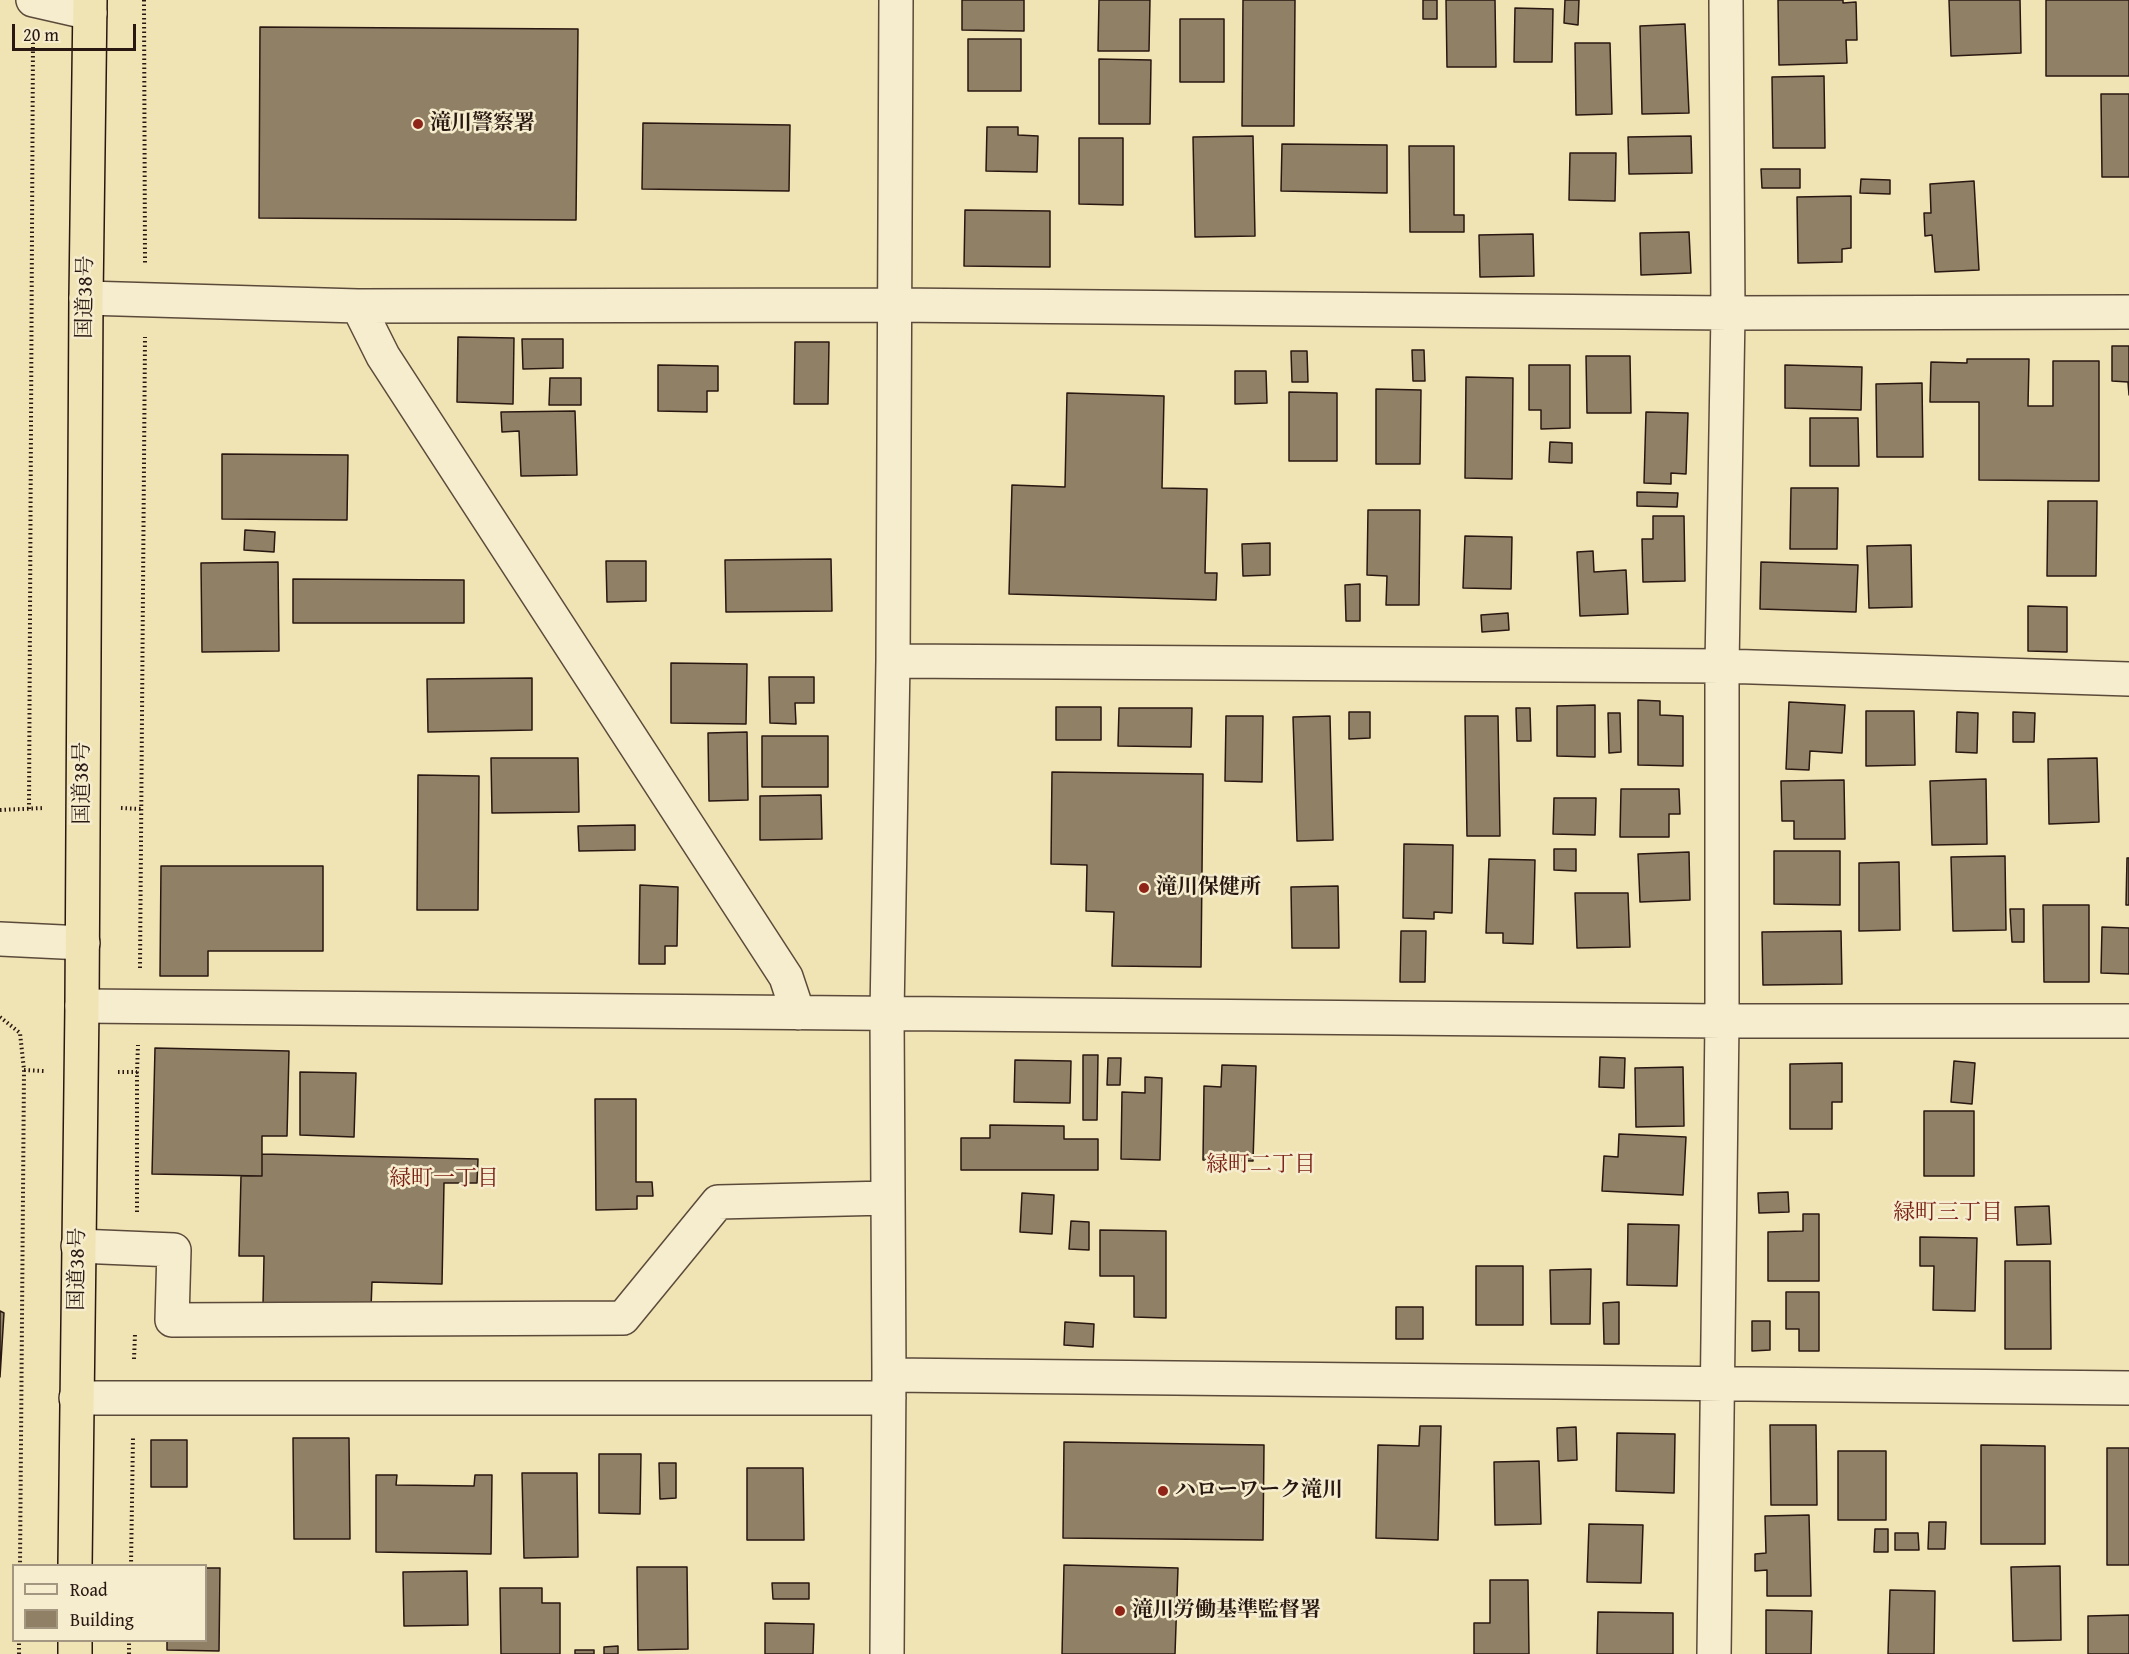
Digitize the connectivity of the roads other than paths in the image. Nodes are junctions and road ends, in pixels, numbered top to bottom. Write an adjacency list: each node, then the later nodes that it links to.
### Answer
1 (33, 0): 4 (street)
2 (896, 0): 6 (street)
3 (1726, 0): 9 (street)
4 (90, 7): 5 (highway, 国道38号)
5 (86, 298): 7 (street); 14 (highway, 国道38号)
6 (894, 305): 7 (street); 9 (street); 10 (street)
7 (358, 306): 16 (street)
8 (2129, 312): 9 (street)
9 (1728, 313): 11 (street)
10 (893, 661): 11 (street); 17 (street)
11 (1722, 666): 12 (street); 18 (street)
12 (2129, 679)
13 (0, 939): 14 (street)
14 (82, 943): 15 (highway, 国道38号)
15 (82, 1006): 16 (street); 21 (highway, 国道38号)
16 (798, 1013): 17 (street)
17 (887, 1014): 18 (street); 20 (street)
18 (1722, 1021): 19 (street); 22 (street)
19 (2129, 1021)
20 (888, 1198): 21 (street); 23 (street)
21 (78, 1246): 25 (highway, 国道38号)
22 (1718, 1384): 23 (street); 24 (street); 28 (street)
23 (889, 1386): 25 (street); 27 (street)
24 (2129, 1388)
25 (76, 1398): 26 (highway, 国道38号)
26 (75, 1564)
27 (887, 1654)
28 (1714, 1654)

